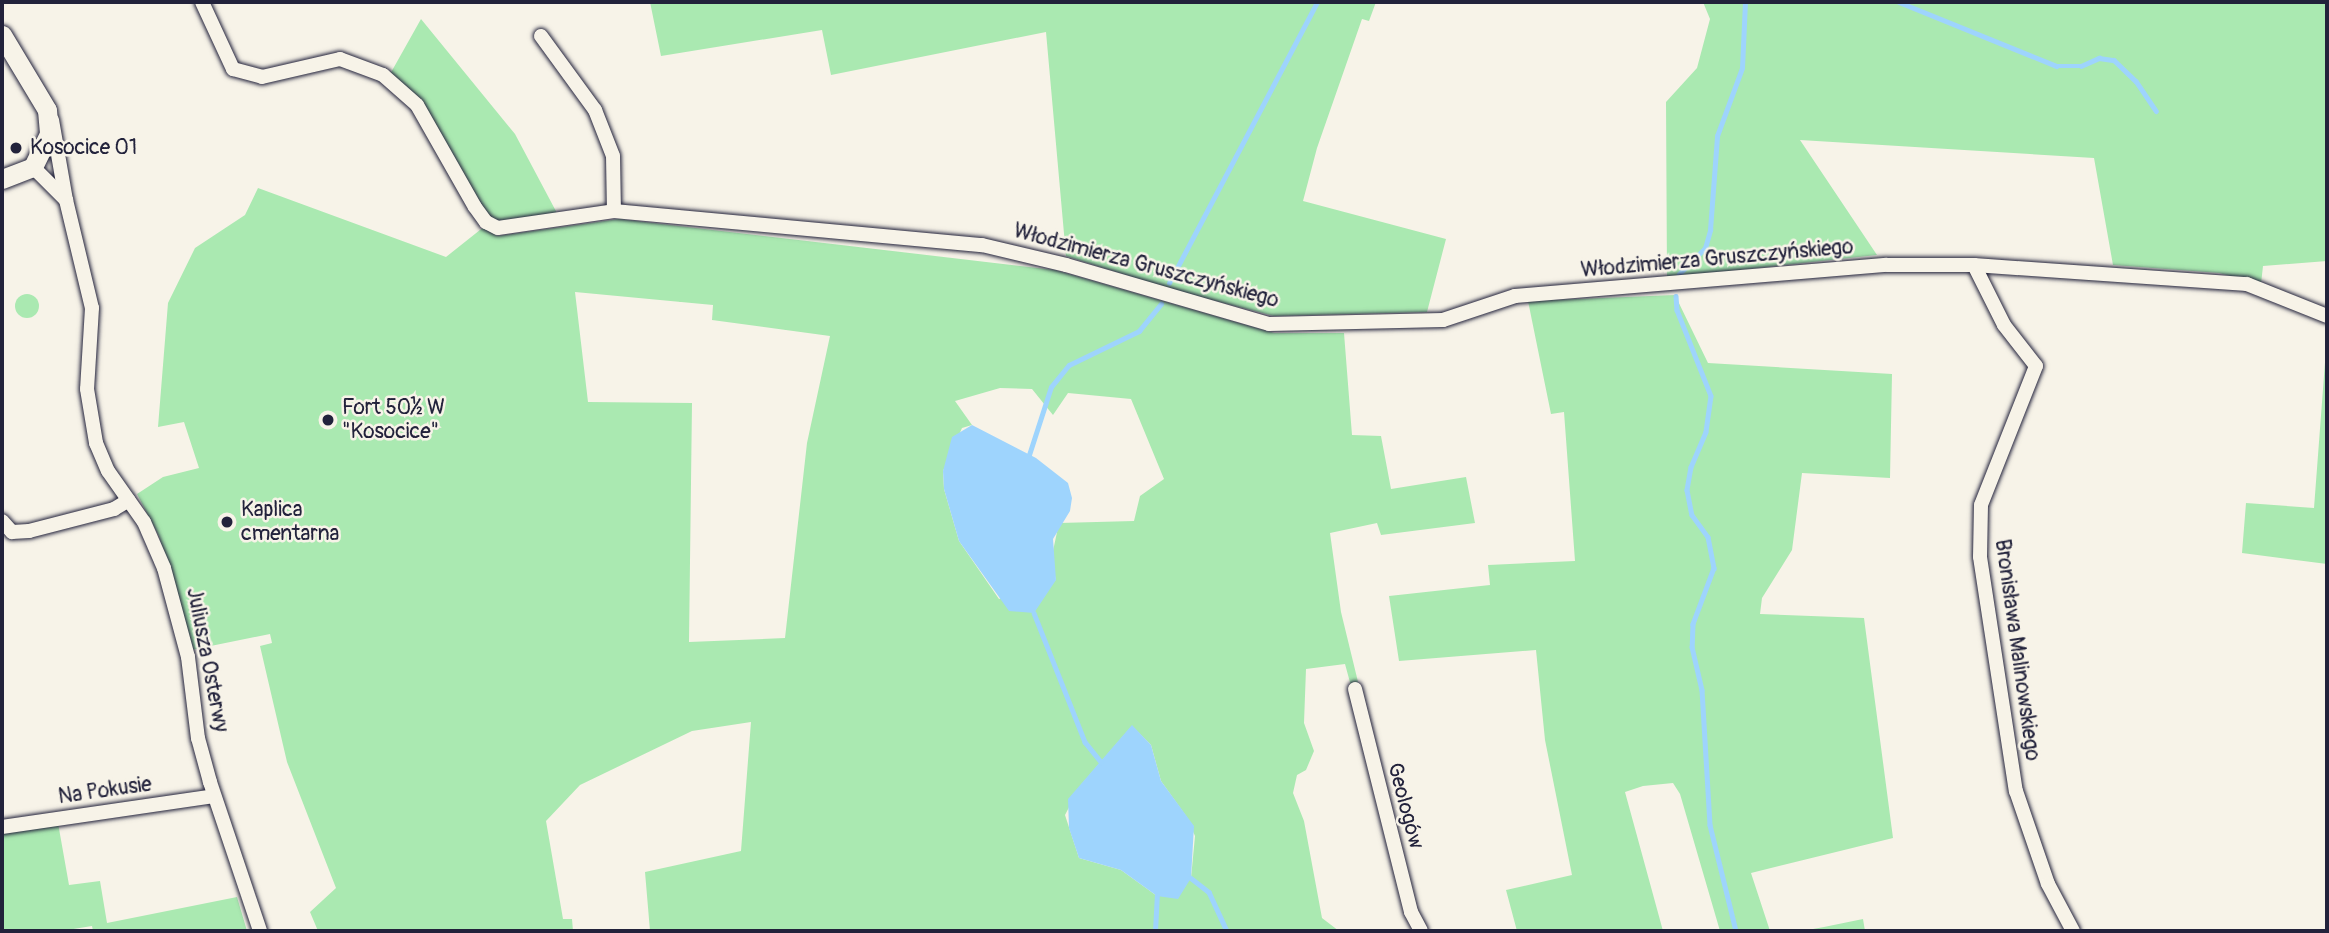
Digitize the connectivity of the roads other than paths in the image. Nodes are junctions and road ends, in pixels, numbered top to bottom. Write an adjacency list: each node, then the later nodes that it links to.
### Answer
1 (202, 2): 8 (street, Włodzimierza Gruszczyńskiego)
2 (2, 35): 4 (street, Juliusza Osterwy)
3 (541, 36): 8 (street)
4 (47, 110): 5 (street); 7 (street, Juliusza Osterwy)
5 (33, 167): 6 (street); 7 (street)
6 (2, 179)
7 (65, 200): 11 (street, Juliusza Osterwy)
8 (614, 211): 9 (street, Włodzimierza Gruszczyńskiego)
9 (1974, 265): 10 (street, Włodzimierza Gruszczyńskiego); 18 (street, Bronisława Malinowskiego)
10 (2327, 316)
11 (129, 500): 12 (street); 14 (street, Juliusza Osterwy)
12 (2, 521)
13 (1355, 689): 17 (street, Geologów)
14 (214, 796): 15 (street, Na Pokusie); 16 (street, Juliusza Osterwy)
15 (2, 827)
16 (260, 931)
17 (1421, 931)
18 (2073, 931)

